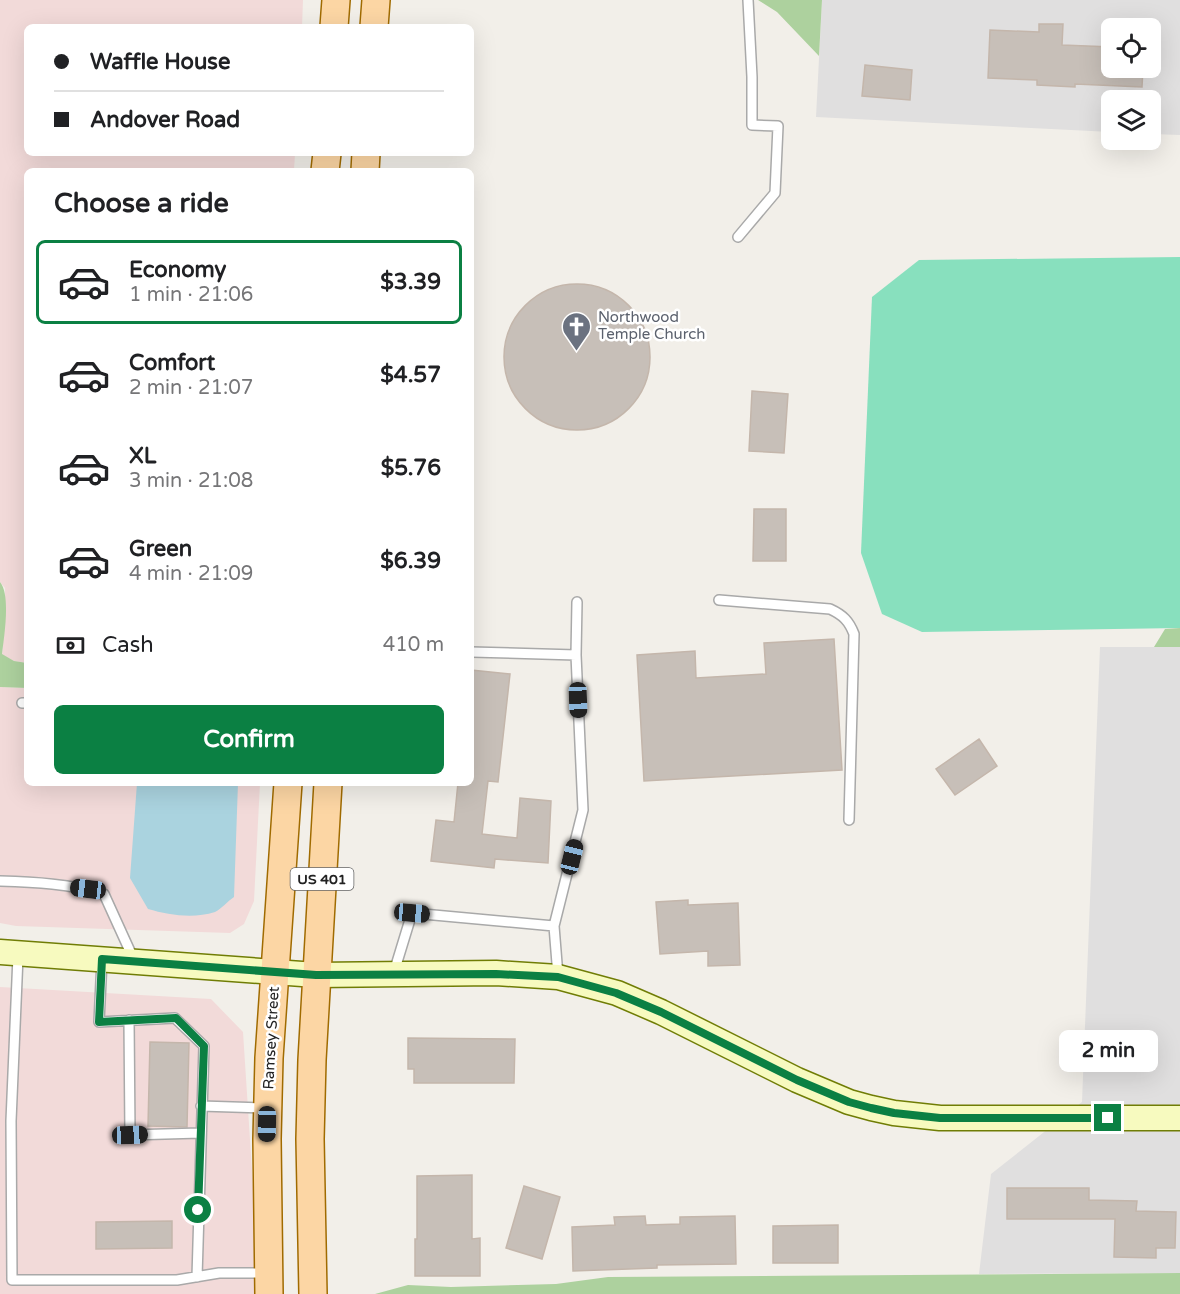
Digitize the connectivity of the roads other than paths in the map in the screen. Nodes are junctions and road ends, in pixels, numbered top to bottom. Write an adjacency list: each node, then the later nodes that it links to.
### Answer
1 (336, 0): 4 (main road)
2 (376, 0): 5 (main road)
3 (748, 0): 6 (lane)
4 (334, 24)
5 (374, 24)
6 (738, 237)
7 (719, 600): 13 (lane)
8 (577, 602): 10 (lane)
9 (474, 651): 10 (lane)
10 (576, 655): 15 (lane)
11 (288, 786): 19 (main road, Ramsey Street / US 401)
12 (328, 786): 21 (main road, US 401)
13 (849, 820)
14 (0, 881): 18 (lane)
15 (554, 926): 20 (lane); 22 (lane)
16 (9, 953): 17 (street); 28 (lane)
17 (102, 959): 18 (street); 23 (lane)
18 (135, 962): 19 (street)
19 (275, 972): 21 (street); 25 (main road, Ramsey Street / US 401)
20 (393, 974): 21 (street); 22 (street)
21 (316, 975): 30 (main road, US 401)
22 (558, 977): 26 (street)
23 (129, 1020): 24 (lane); 27 (lane)
24 (201, 1107): 25 (lane); 27 (lane)
25 (267, 1108): 29 (main road, Ramsey Street / US 401)
26 (1180, 1118)
27 (200, 1132): 28 (lane)
28 (196, 1277): 29 (lane)
29 (269, 1284)
30 (313, 1294)

